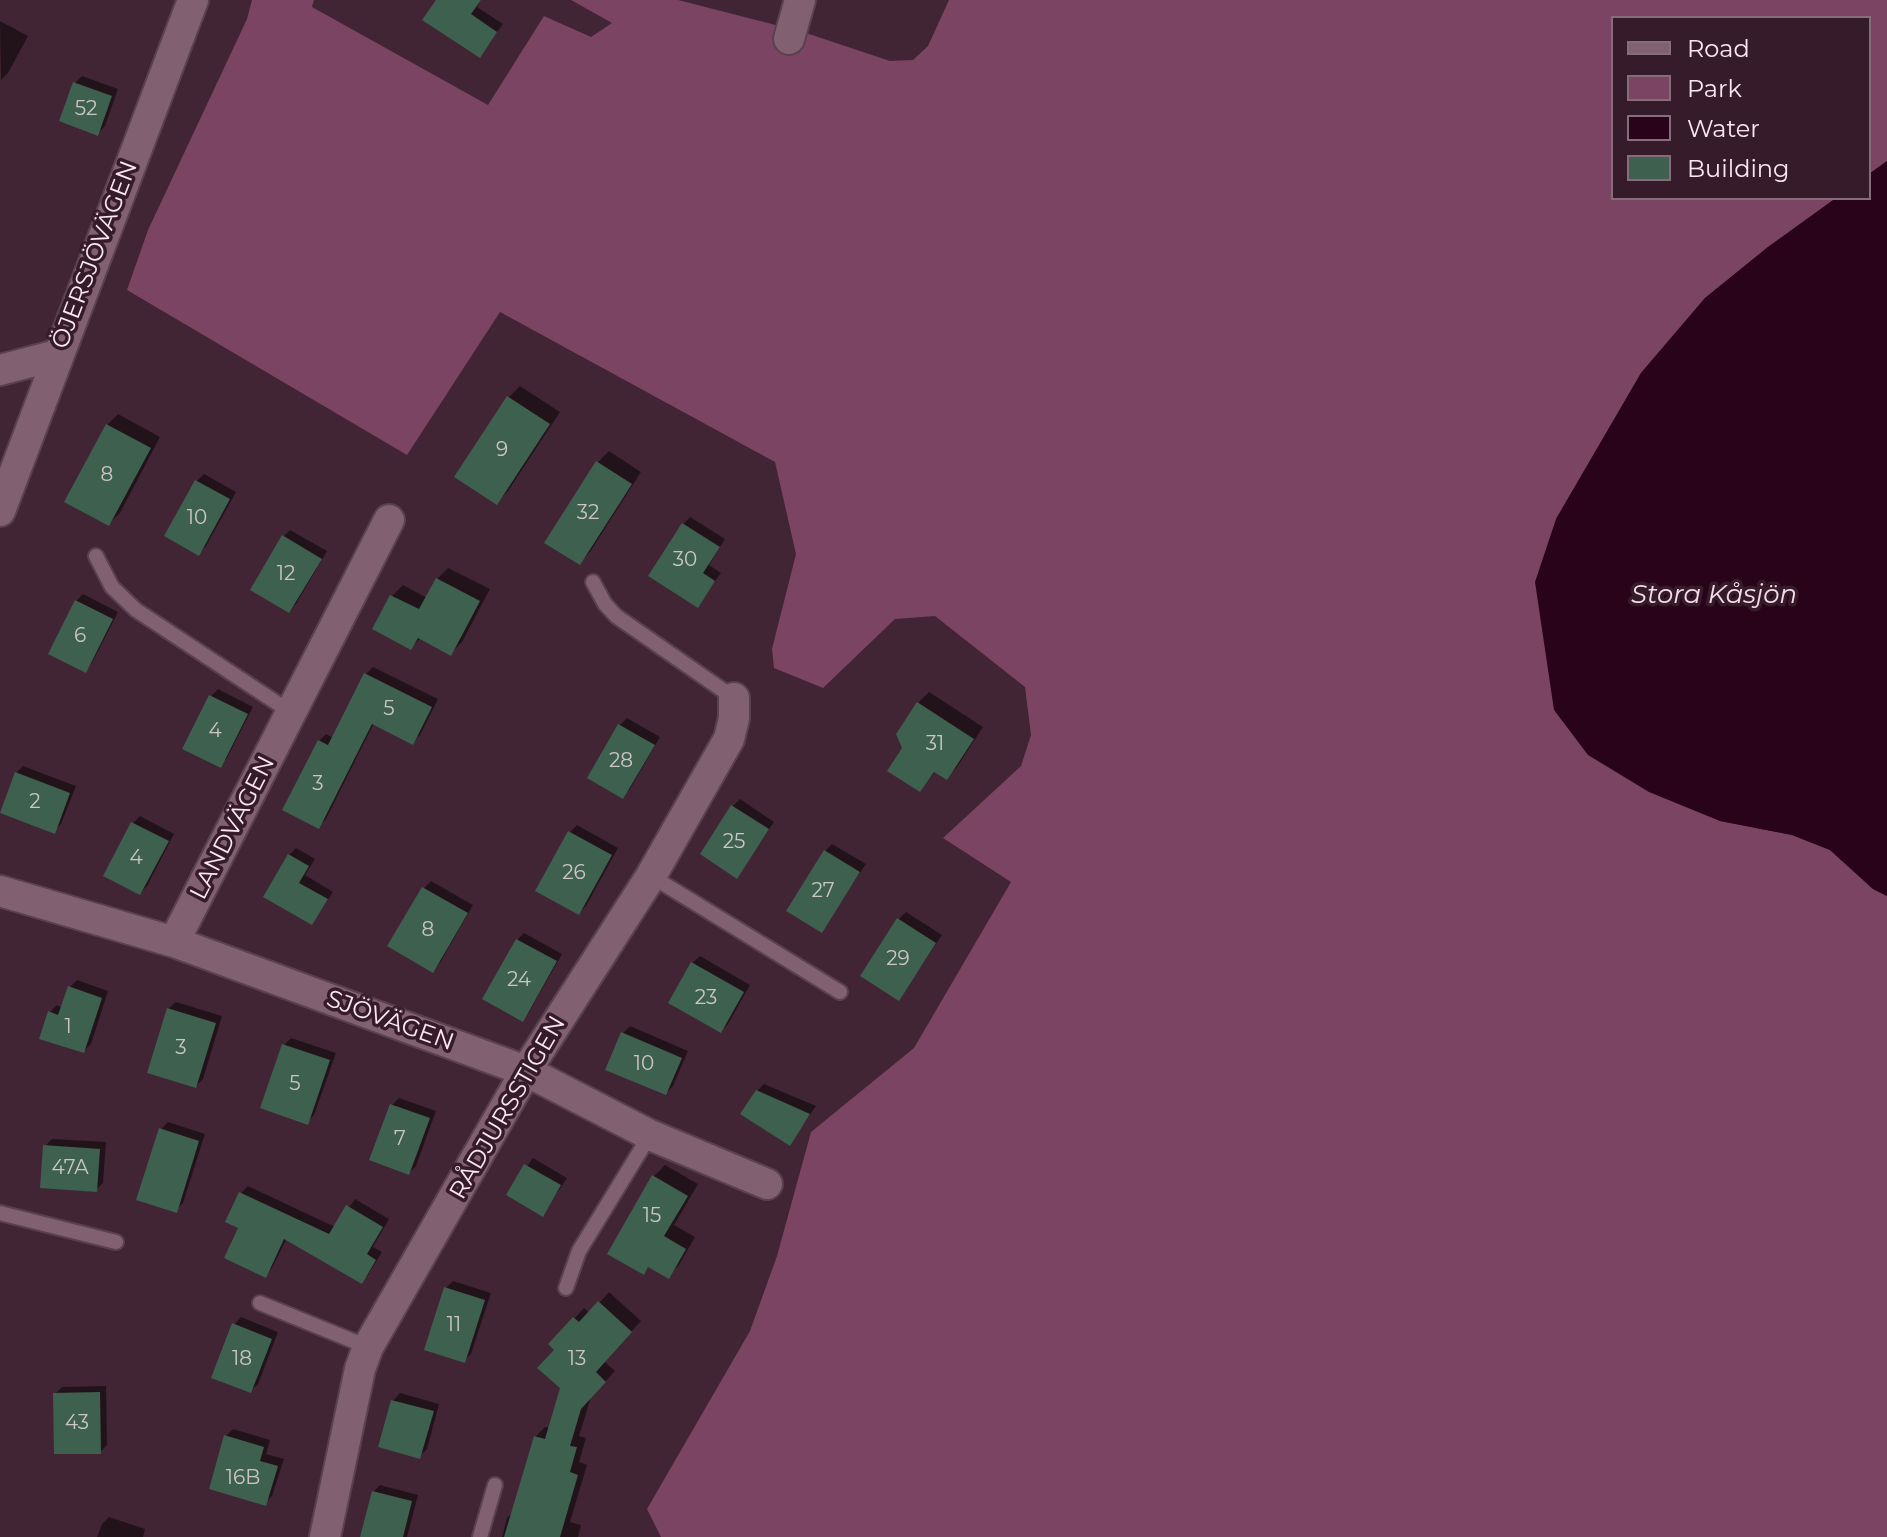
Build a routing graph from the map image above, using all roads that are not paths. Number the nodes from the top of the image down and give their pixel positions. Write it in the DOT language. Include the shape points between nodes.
graph roads {
  1 [pos="193,0"];
  2 [pos="800,0"];
  3 [pos="789,39"];
  4 [pos="57,355"];
  5 [pos="0,370"];
  6 [pos="0,511"];
  7 [pos="389,520"];
  8 [pos="96,556"];
  9 [pos="593,582"];
  10 [pos="734,698"];
  11 [pos="292,714"];
  12 [pos="651,876"];
  13 [pos="0,891"];
  14 [pos="174,942"];
  15 [pos="840,992"];
  16 [pos="526,1071"];
  17 [pos="650,1135"];
  18 [pos="767,1184"];
  19 [pos="0,1213"];
  20 [pos="116,1242"];
  21 [pos="566,1288"];
  22 [pos="260,1303"];
  23 [pos="368,1347"];
  24 [pos="495,1485"];
  25 [pos="325,1537"];
  26 [pos="480,1537"];
  1 -- 4 [label="street, ÖJERSJÖVÄGEN"];
  2 -- 3 [label="street"];
  4 -- 5 [label="street"];
  4 -- 6 [label="street, ÖJERSJÖVÄGEN"];
  7 -- 11 [label="street, LANDVÄGEN"];
  8 -- 11 [label="lane" via="112,587 136,610"];
  9 -- 10 [label="lane" via="616,616"];
  10 -- 12 [label="street, RÅDJURSSTIGEN" via="729,739"];
  11 -- 14 [label="street, LANDVÄGEN"];
  12 -- 15 [label="lane"];
  12 -- 16 [label="street, RÅDJURSSTIGEN"];
  13 -- 14 [label="street, SJÖVÄGEN"];
  14 -- 16 [label="street, SJÖVÄGEN"];
  16 -- 17 [label="street, SJÖVÄGEN"];
  16 -- 23 [label="street, RÅDJURSSTIGEN"];
  17 -- 18 [label="street, SJÖVÄGEN"];
  17 -- 21 [label="lane" via="579,1251"];
  19 -- 20 [label="lane"];
  22 -- 23 [label="lane"];
  23 -- 25 [label="street, RÅDJURSSTIGEN"];
  24 -- 26 [label="lane"];
}
